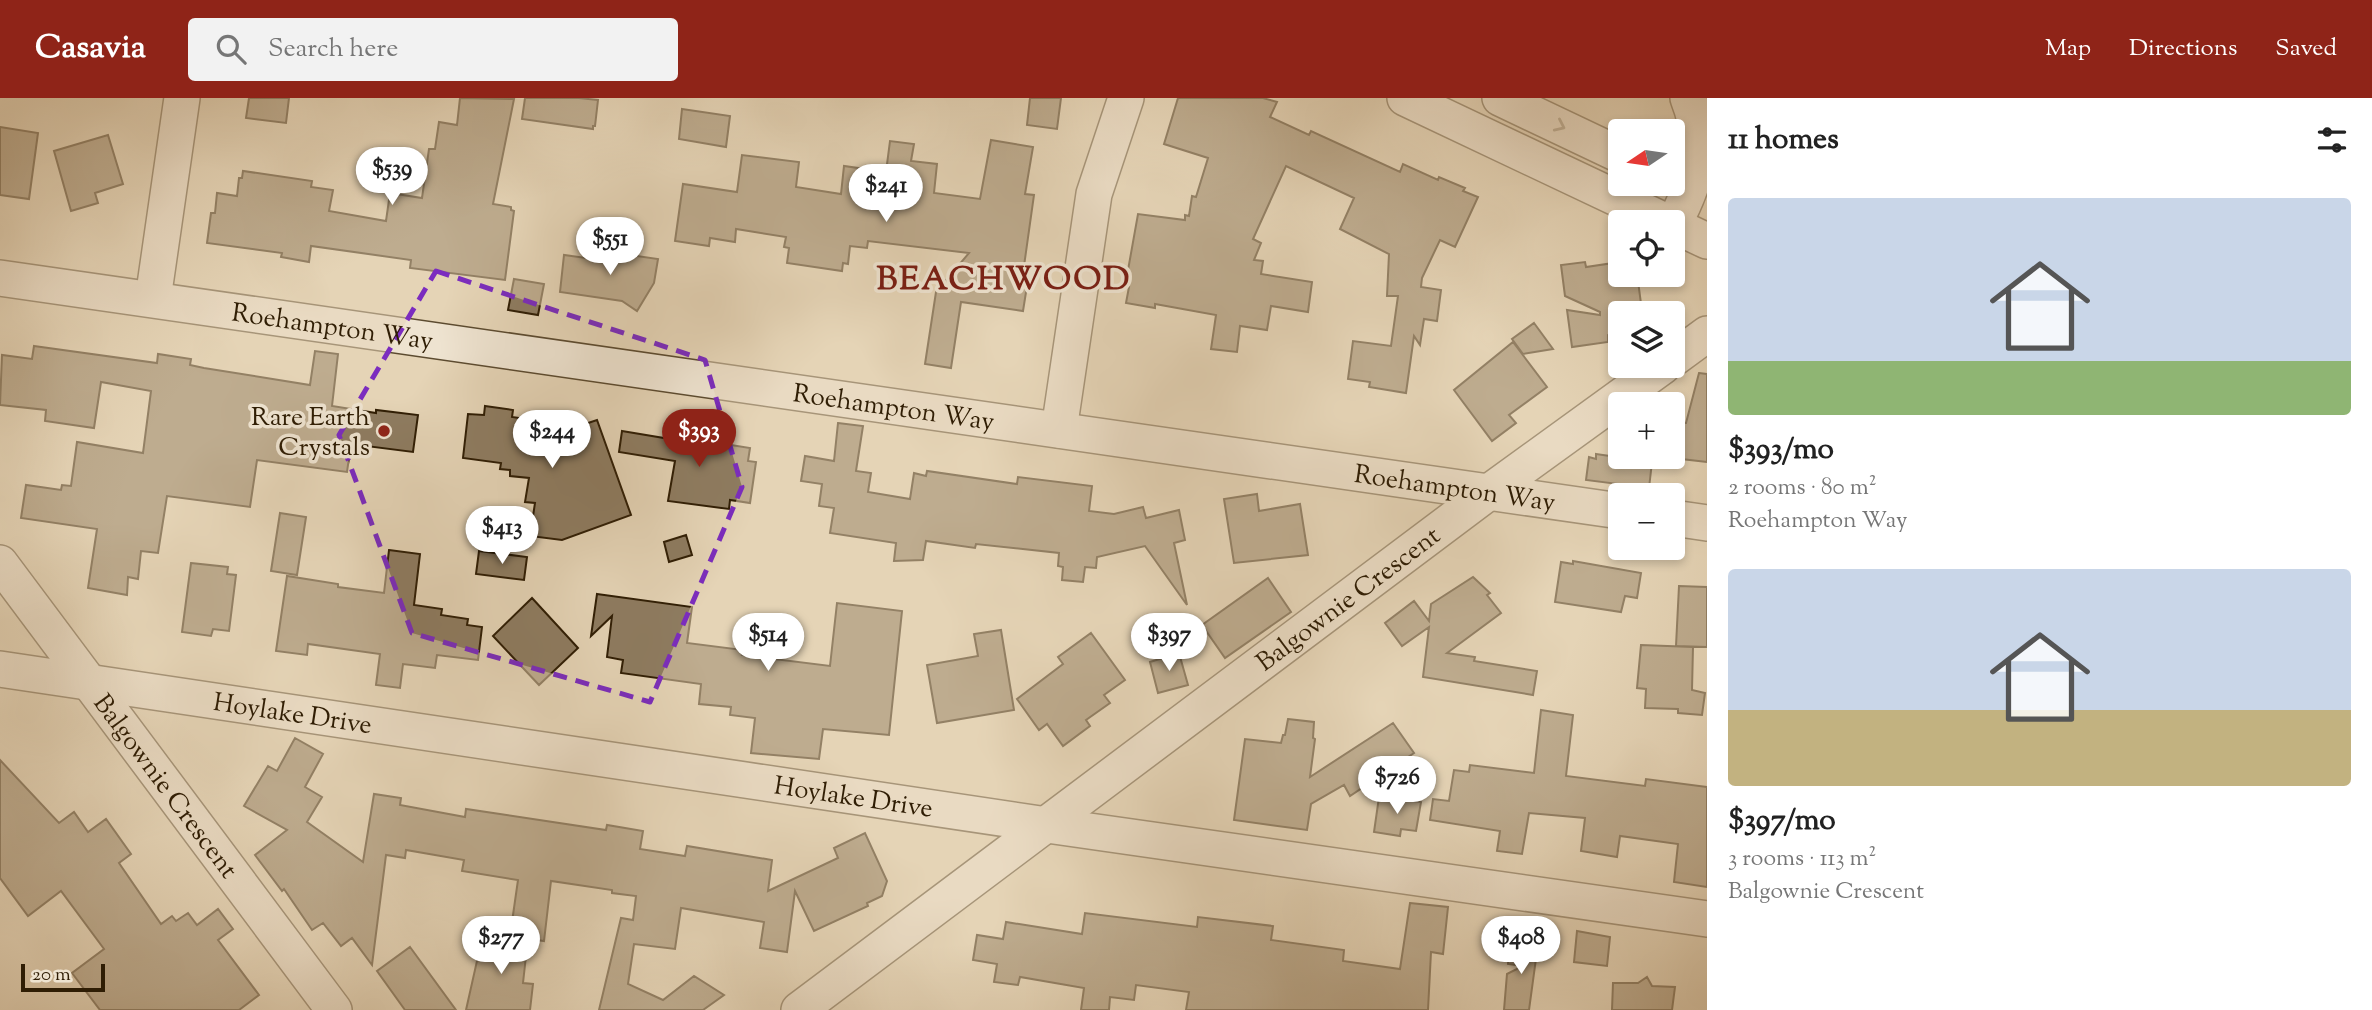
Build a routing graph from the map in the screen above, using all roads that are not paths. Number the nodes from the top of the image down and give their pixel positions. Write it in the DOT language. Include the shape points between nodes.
graph roads {
  1 [pos="182,98"];
  2 [pos="1125,98"];
  3 [pos="1405,98"];
  4 [pos="1484,98"];
  5 [pos="1500,98"];
  6 [pos="1688,98"];
  7 [pos="1460,124"];
  8 [pos="1608,149"];
  9 [pos="1608,186"];
  10 [pos="1630,196"];
  11 [pos="1650,210"];
  12 [pos="1681,210"];
  13 [pos="1685,231"];
  14 [pos="1707,241"];
  15 [pos="0,278"];
  16 [pos="153,299"];
  17 [pos="1707,334"];
  18 [pos="1685,350"];
  19 [pos="1646,378"];
  20 [pos="1059,430"];
  21 [pos="1489,492"];
  22 [pos="1608,509"];
  23 [pos="1685,520"];
  24 [pos="1707,523"];
  25 [pos="0,562"];
  26 [pos="0,669"];
  27 [pos="89,682"];
  28 [pos="1047,825"];
  29 [pos="1707,919"];
  30 [pos="334,1010"];
  31 [pos="799,1010"];
  1 -- 16 [label="street"];
  2 -- 20 [label="street" via="1094,194"];
  3 -- 7 [label="street"];
  4 -- 7 [label="street"];
  5 -- 8 [label="street, one-way"];
  6 -- 12 [label="street" via="1700,121 1704,147 1699,175"];
  7 -- 9 [label="street"];
  10 -- 11 [label="street"];
  13 -- 14 [label="street"];
  15 -- 16 [label="street, Roehampton Way"];
  16 -- 20 [label="street, Roehampton Way"];
  17 -- 18 [label="street"];
  19 -- 21 [label="street, Balgownie Crescent"];
  20 -- 21 [label="street, Roehampton Way"];
  21 -- 22 [label="street, Roehampton Way"];
  21 -- 28 [label="street, Balgownie Crescent"];
  23 -- 24 [label="street"];
  25 -- 27 [label="street, Balgownie Crescent"];
  26 -- 27 [label="street, Hoylake Drive"];
  27 -- 28 [label="street, Hoylake Drive"];
  27 -- 30 [label="street, Balgownie Crescent"];
  28 -- 29 [label="street, Hoylake Drive"];
  28 -- 31 [label="street, Balgownie Crescent"];
}
